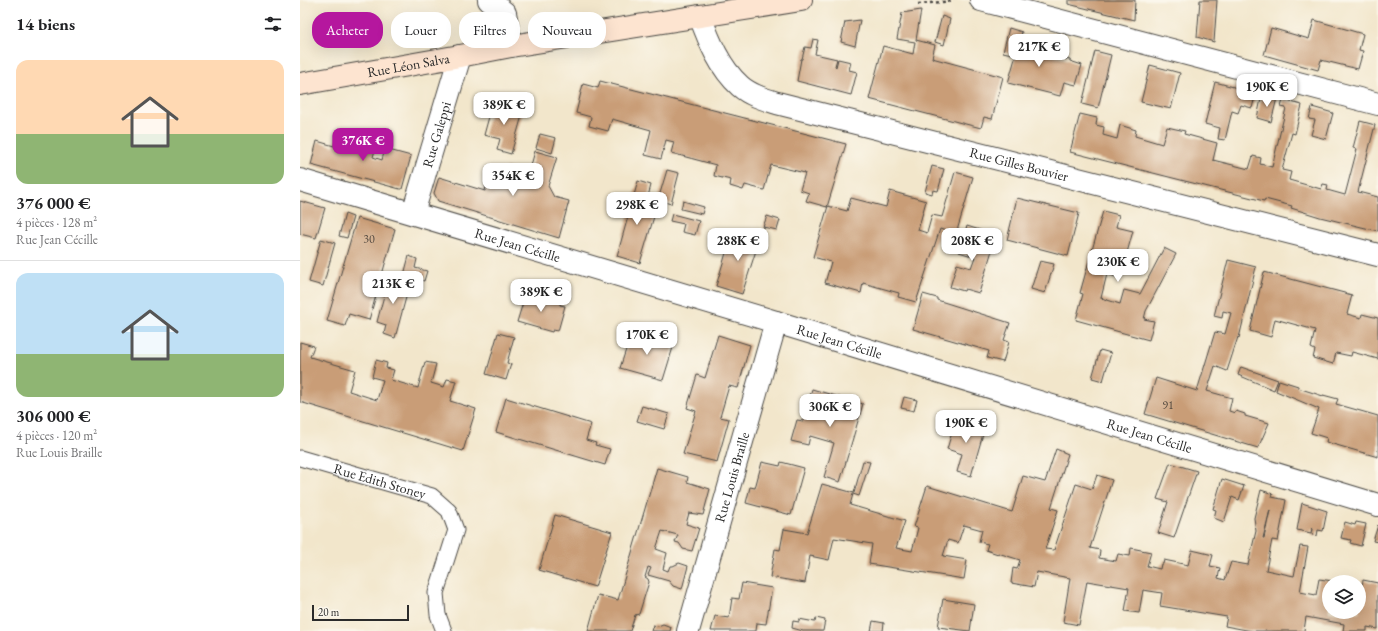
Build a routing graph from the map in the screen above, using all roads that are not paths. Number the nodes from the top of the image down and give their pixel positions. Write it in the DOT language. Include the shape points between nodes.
graph roads {
  1 [pos="489,0"];
  2 [pos="801,0"];
  3 [pos="981,0"];
  4 [pos="504,12"];
  5 [pos="700,16"];
  6 [pos="520,45"];
  7 [pos="501,48"];
  8 [pos="460,56"];
  9 [pos="300,84"];
  10 [pos="1378,104"];
  11 [pos="300,180"];
  12 [pos="413,213"];
  13 [pos="1378,256"];
  14 [pos="776,322"];
  15 [pos="300,458"];
  16 [pos="1378,505"];
  17 [pos="444,631"];
  18 [pos="688,631"];
  1 -- 4 [label="street"];
  2 -- 5 [label="street, Rue Léon Salva"];
  3 -- 10 [label="street"];
  5 -- 6 [label="street, Rue Léon Salva"];
  5 -- 13 [label="street, Rue Gilles Bouvier" via="721,63 740,86 757,96"];
  7 -- 8 [label="street, Rue Léon Salva"];
  8 -- 9 [label="street, Rue Léon Salva"];
  8 -- 12 [label="street, Rue Galeppi"];
  11 -- 12 [label="street, Rue Jean Cécille"];
  12 -- 14 [label="street, Rue Jean Cécille"];
  14 -- 16 [label="street, Rue Jean Cécille"];
  14 -- 18 [label="street, Rue Louis Braille"];
  15 -- 17 [label="lane, Rue Edith Stoney" via="432,496 449,511 456,530 436,593 438,615"];
}
